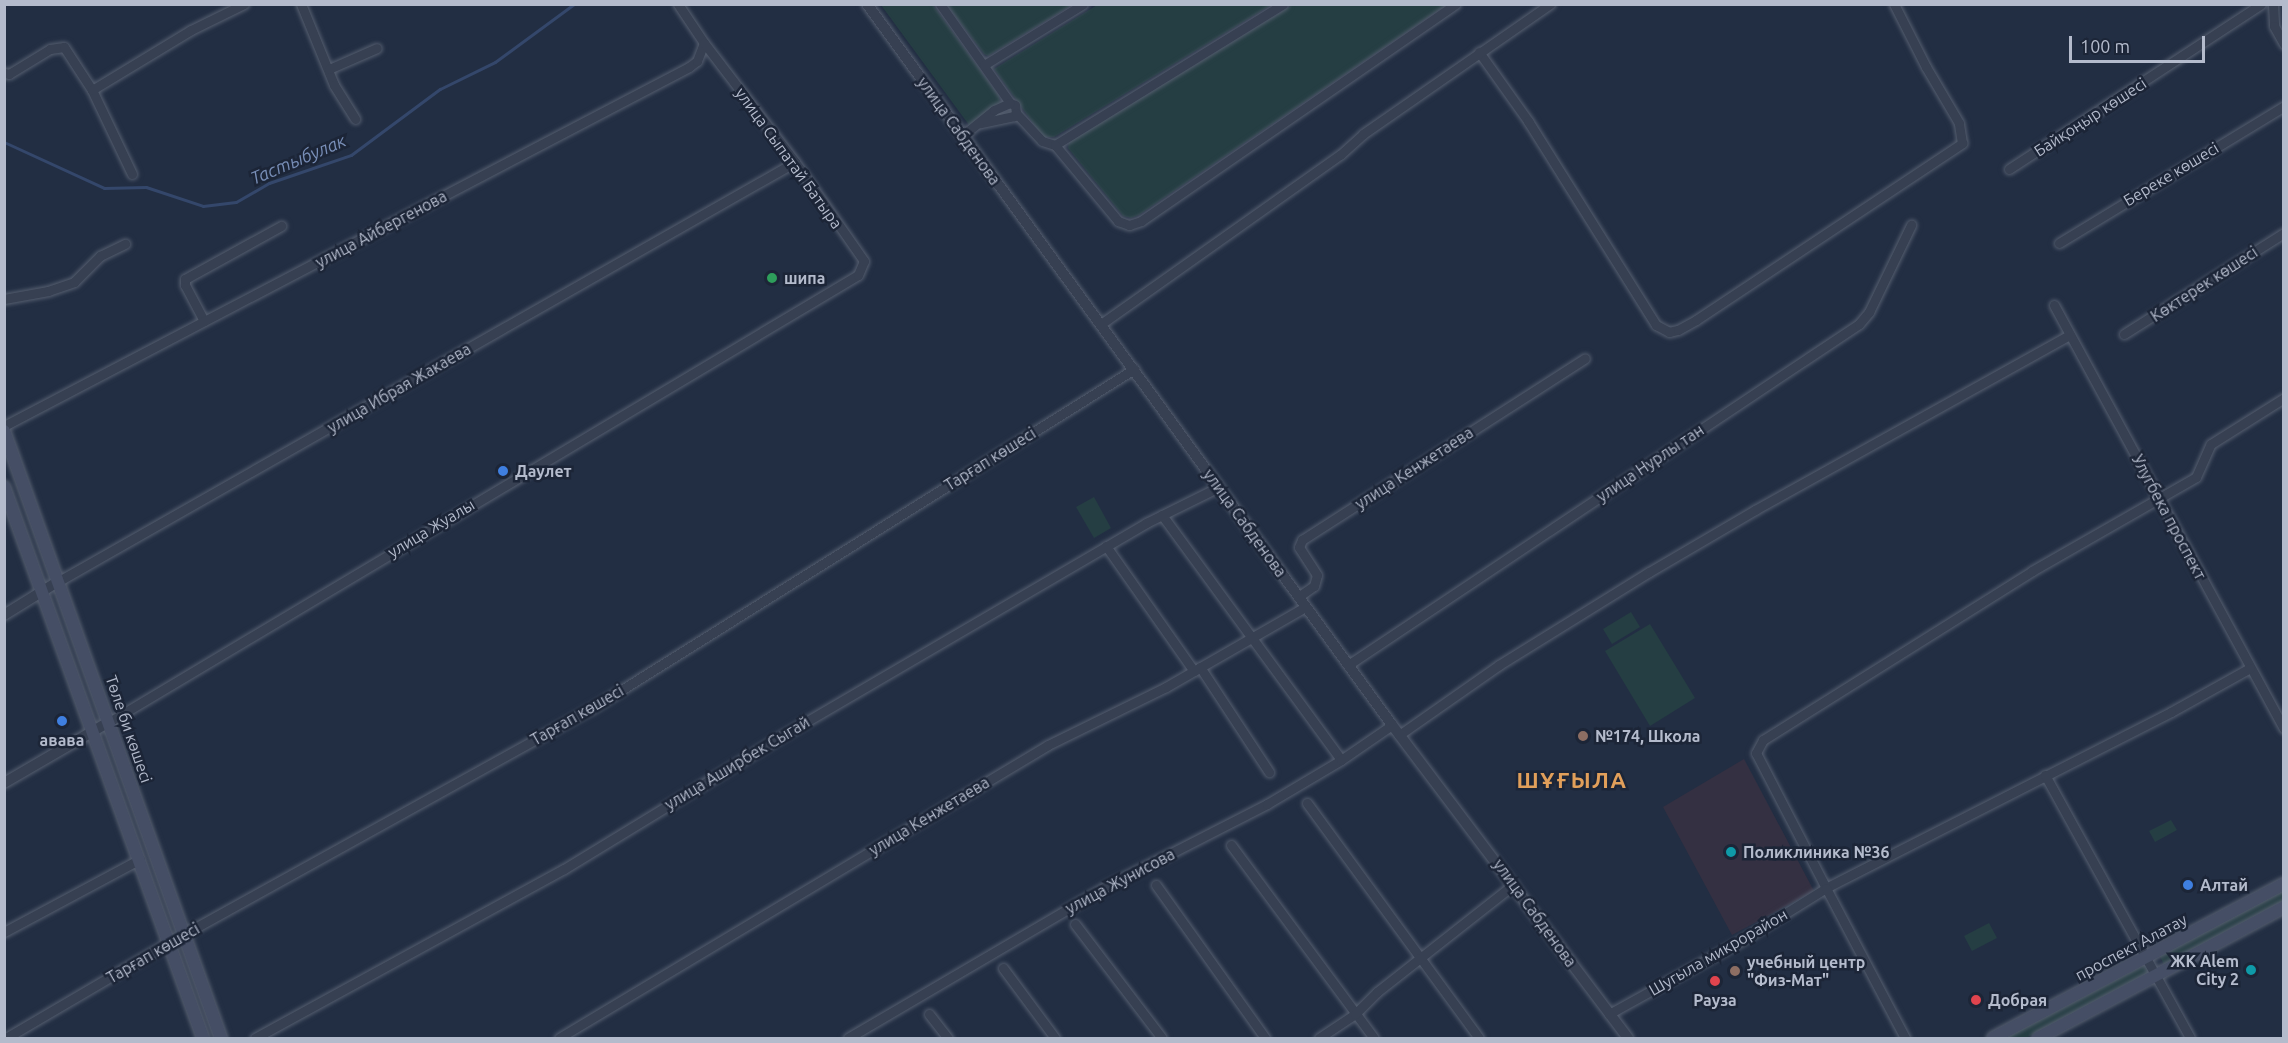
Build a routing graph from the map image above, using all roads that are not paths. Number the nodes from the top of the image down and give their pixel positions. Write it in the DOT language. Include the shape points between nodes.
graph roads {
  1 [pos="244,4"];
  2 [pos="301,4"];
  3 [pos="678,4"];
  4 [pos="867,4"];
  5 [pos="940,4"];
  6 [pos="1083,4"];
  7 [pos="1283,4"];
  8 [pos="1455,4"];
  9 [pos="1550,4"];
  10 [pos="1894,4"];
  11 [pos="2261,4"];
  12 [pos="2273,4"];
  13 [pos="705,43"];
  14 [pos="2283,44"];
  15 [pos="377,48"];
  16 [pos="1479,52"];
  17 [pos="984,65"];
  18 [pos="329,69"];
  19 [pos="4,73"];
  20 [pos="92,90"];
  21 [pos="1010,102"];
  22 [pos="2283,106"];
  23 [pos="1016,113"];
  24 [pos="355,119"];
  25 [pos="980,123"];
  26 [pos="962,136"];
  27 [pos="1055,145"];
  28 [pos="795,162"];
  29 [pos="2009,169"];
  30 [pos="132,174"];
  31 [pos="1911,225"];
  32 [pos="281,226"];
  33 [pos="2283,233"];
  34 [pos="2059,243"];
  35 [pos="124,244"];
  36 [pos="858,275"];
  37 [pos="4,299"];
  38 [pos="2054,305"];
  39 [pos="204,321"];
  40 [pos="1101,324"];
  41 [pos="2124,334"];
  42 [pos="2070,335"];
  43 [pos="1585,358"];
  44 [pos="1134,369"];
  45 [pos="2283,398"];
  46 [pos="4,426"];
  47 [pos="4,431"];
  48 [pos="4,487"];
  49 [pos="1219,487"];
  50 [pos="2160,501"];
  51 [pos="1162,515"];
  52 [pos="1106,546"];
  53 [pos="59,581"];
  54 [pos="43,591"];
  55 [pos="1302,602"];
  56 [pos="4,615"];
  57 [pos="1252,637"];
  58 [pos="1348,665"];
  59 [pos="2250,668"];
  60 [pos="1197,669"];
  61 [pos="109,722"];
  62 [pos="1392,725"];
  63 [pos="2283,729"];
  64 [pos="92,732"];
  65 [pos="1399,735"];
  66 [pos="1341,760"];
  67 [pos="1269,772"];
  68 [pos="2045,775"];
  69 [pos="4,783"];
  70 [pos="1307,803"];
  71 [pos="1231,845"];
  72 [pos="140,859"];
  73 [pos="1514,884"];
  74 [pos="2283,884"];
  75 [pos="1156,885"];
  76 [pos="1826,888"];
  77 [pos="2283,907"];
  78 [pos="1076,924"];
  79 [pos="4,932"];
  80 [pos="182,935"];
  81 [pos="168,942"];
  82 [pos="2146,957"];
  83 [pos="1422,959"];
  84 [pos="1003,968"];
  85 [pos="2156,975"];
  86 [pos="929,1014"];
  87 [pos="1355,1014"];
  88 [pos="1609,1014"];
  89 [pos="6,1038"];
  90 [pos="203,1038"];
  91 [pos="221,1038"];
  92 [pos="255,1038"];
  93 [pos="559,1038"];
  94 [pos="848,1038"];
  95 [pos="948,1038"];
  96 [pos="1055,1038"];
  97 [pos="1162,1038"];
  98 [pos="1265,1038"];
  99 [pos="1319,1038"];
  100 [pos="1374,1038"];
  101 [pos="1479,1038"];
  102 [pos="1628,1038"];
  103 [pos="1905,1038"];
  104 [pos="1993,1038"];
  105 [pos="2038,1038"];
  106 [pos="2190,1038"];
  1 -- 20 [label="street" via="191,30"];
  2 -- 18 [label="street"];
  3 -- 13 [label="street"];
  4 -- 26 [label="street, улица Сабденова"];
  5 -- 17 [label="street"];
  6 -- 17 [label="street"];
  7 -- 27 [label="street"];
  8 -- 27 [label="street" via="1141,221 1129,225 1118,221"];
  9 -- 16 [label="street"];
  10 -- 16 [label="street" via="1959,123 1962,143 1696,320 1669,332 1656,325 1528,121"];
  11 -- 29 [label="street, Байқоңыр көшесі"];
  12 -- 14 [label="street" via="2274,26"];
  13 -- 28 [label="street, улица Сыпатай Батыра"];
  13 -- 39 [label="street, улица Айбергенова" via="697,61 689,67"];
  15 -- 18 [label="street"];
  16 -- 40 [label="street"];
  17 -- 21 [label="street"];
  18 -- 24 [label="street"];
  19 -- 20 [label="street" via="9,74 50,49 64,47"];
  20 -- 30 [label="street"];
  21 -- 23 [label="street"];
  21 -- 25 [label="street"];
  22 -- 34 [label="street, Береке көшесі"];
  23 -- 25 [label="street"];
  23 -- 27 [label="street" via="1042,141"];
  25 -- 26 [label="street"];
  26 -- 40 [label="street, улица Сабденова"];
  28 -- 36 [label="street, улица Сыпатай Батыра" via="864,261"];
  28 -- 53 [label="street, улица Ибрая Жакаева"];
  31 -- 58 [label="street, улица Нурлы тан" via="1869,312 1859,324"];
  32 -- 39 [label="street" via="185,279 184,285"];
  33 -- 41 [label="street, Көктерек көшесі"];
  35 -- 37 [label="street" via="100,256 74,282"];
  36 -- 61 [label="street, улица Жуалы"];
  38 -- 42 [label="street, Улугбека проспект"];
  39 -- 46 [label="street, улица Айбергенова"];
  40 -- 44 [label="street, улица Сабденова"];
  42 -- 50 [label="street, Улугбека проспект"];
  42 -- 65 [label="street" via="1649,572 1499,665"];
  43 -- 55 [label="street, улица Кенжетаева" via="1302,540 1299,547 1317,576"];
  44 -- 49 [label="street, улица Сабденова"];
  44 -- 80 [label="street, Тарғап көшесі" via="591,709"];
  45 -- 50 [label="street" via="2211,444 2196,477"];
  47 -- 53 [label="main road, Төле би көшесі"];
  48 -- 54 [label="main road, Төле би көшесі"];
  49 -- 51 [label="street, улица Аширбек Сыгай"];
  49 -- 55 [label="street, улица Сабденова"];
  50 -- 59 [label="street, Улугбека проспект"];
  50 -- 76 [label="street" via="2032,571 1763,740 1756,750 1757,757"];
  51 -- 52 [label="street, улица Аширбек Сыгай"];
  51 -- 57 [label="street"];
  52 -- 60 [label="street"];
  52 -- 92 [label="street, улица Аширбек Сыгай" via="564,869"];
  53 -- 54 [label="street, улица Ибрая Жакаева"];
  53 -- 61 [label="main road, Төле би көшесі"];
  54 -- 56 [label="street, улица Ибрая Жакаева"];
  54 -- 64 [label="main road, Төле би көшесі"];
  55 -- 57 [label="street, улица Кенжетаева"];
  55 -- 58 [label="street, улица Сабденова"];
  57 -- 60 [label="street, улица Кенжетаева"];
  57 -- 66 [label="street"];
  58 -- 62 [label="street, улица Сабденова"];
  59 -- 63 [label="street, Улугбека проспект"];
  59 -- 68 [label="street, Шугыла микрорайон"];
  60 -- 67 [label="street"];
  60 -- 93 [label="street, улица Кенжетаева" via="1048,745"];
  61 -- 64 [label="street, улица Жуалы"];
  61 -- 80 [label="main road, Төле би көшесі"];
  62 -- 65 [label="street, улица Сабденова"];
  62 -- 66 [label="street, улица Жунисова"];
  64 -- 69 [label="street, улица Жуалы"];
  64 -- 72 [label="main road, Төле би көшесі"];
  65 -- 73 [label="street, улица Сабденова"];
  66 -- 94 [label="street, улица Жунисова" via="1229,825 1105,887"];
  68 -- 76 [label="street, Шугыла микрорайон"];
  68 -- 82 [label="street"];
  70 -- 83 [label="street"];
  71 -- 87 [label="street"];
  72 -- 79 [label="street"];
  72 -- 81 [label="main road, Төле би көшесі"];
  73 -- 83 [label="street"];
  73 -- 88 [label="street, улица Сабденова"];
  74 -- 82 [label="main road, проспект Алатау"];
  75 -- 98 [label="street"];
  76 -- 88 [label="street, Шугыла микрорайон" via="1739,942"];
  76 -- 103 [label="street"];
  77 -- 85 [label="main road"];
  78 -- 97 [label="street"];
  80 -- 81 [label="street, Тарғап көшесі"];
  80 -- 91 [label="main road, Төле би көшесі"];
  81 -- 89 [label="street, Тарғап көшесі"];
  81 -- 90 [label="main road, Төле би көшесі"];
  82 -- 85 [label="street"];
  82 -- 104 [label="main road, проспект Алатау"];
  83 -- 87 [label="street" via="1377,992"];
  83 -- 101 [label="street"];
  84 -- 96 [label="street"];
  85 -- 105 [label="main road"];
  85 -- 106 [label="street"];
  86 -- 95 [label="street"];
  87 -- 99 [label="street"];
  87 -- 100 [label="street"];
  88 -- 102 [label="street, улица Сабденова"];
}
